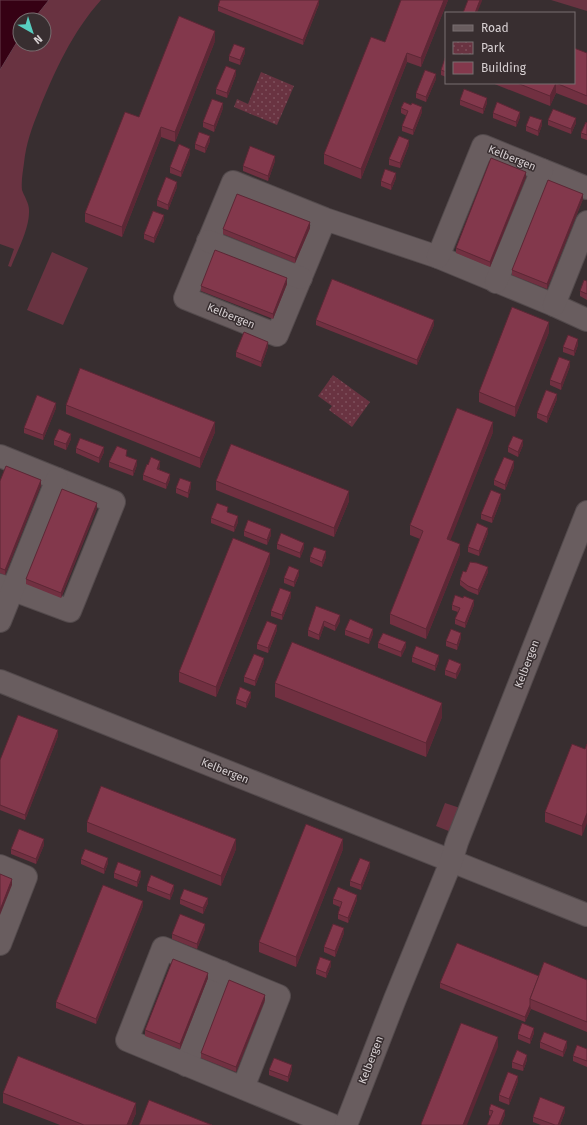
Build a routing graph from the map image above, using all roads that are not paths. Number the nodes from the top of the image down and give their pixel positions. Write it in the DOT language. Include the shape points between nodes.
graph roads {
  1 [pos="542,170"];
  2 [pos="587,188"];
  3 [pos="325,219"];
  4 [pos="587,222"];
  5 [pos="208,241"];
  6 [pos="438,258"];
  7 [pos="301,278"];
  8 [pos="496,282"];
  9 [pos="554,305"];
  10 [pos="587,320"];
  11 [pos="0,456"];
  12 [pos="56,479"];
  13 [pos="587,512"];
  14 [pos="6,587"];
  15 [pos="0,621"];
  16 [pos="0,681"];
  17 [pos="451,862"];
  18 [pos="0,866"];
  19 [pos="587,915"];
  20 [pos="1,937"];
  21 [pos="222,972"];
  22 [pos="186,1064"];
  23 [pos="243,1088"];
  24 [pos="332,1125"];
  25 [pos="346,1125"];
  1 -- 2 [label="street, Kelbergen"];
  1 -- 6 [label="street, Kelbergen" via="483,146"];
  1 -- 8 [label="street, Kelbergen"];
  3 -- 5 [label="street, Kelbergen" via="233,182"];
  3 -- 6 [label="street, Kelbergen"];
  3 -- 7 [label="street, Kelbergen"];
  4 -- 9 [label="street"];
  5 -- 7 [label="street"];
  5 -- 7 [label="street, Kelbergen" via="185,298 277,335"];
  6 -- 8 [label="street, Kelbergen"];
  8 -- 9 [label="street, Kelbergen"];
  9 -- 10 [label="street, Kelbergen"];
  11 -- 12 [label="street"];
  12 -- 14 [label="street"];
  12 -- 14 [label="street" via="114,502 70,611"];
  13 -- 17 [label="street, Kelbergen"];
  14 -- 15 [label="street"];
  16 -- 17 [label="street, Kelbergen"];
  17 -- 19 [label="street, Kelbergen"];
  17 -- 25 [label="street, Kelbergen"];
  18 -- 20 [label="street" via="26,877"];
  21 -- 22 [label="street"];
  21 -- 22 [label="street" via="163,948 126,1040"];
  21 -- 23 [label="street" via="280,996"];
  22 -- 23 [label="street"];
  23 -- 24 [label="street"];
}
